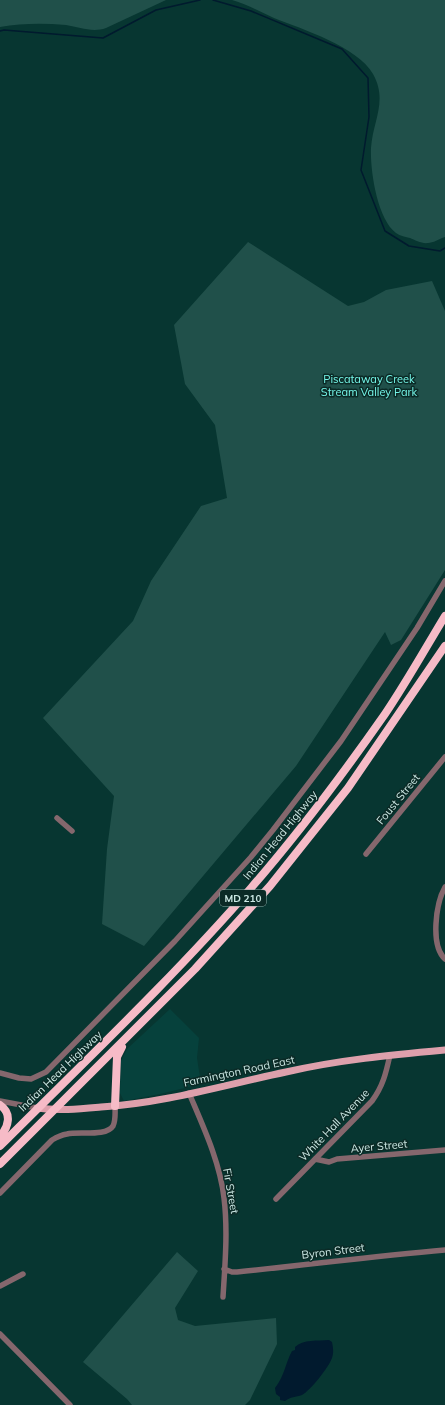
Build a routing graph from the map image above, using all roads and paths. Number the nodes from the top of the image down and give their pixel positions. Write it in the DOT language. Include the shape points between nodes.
graph roads {
  1 [pos="445,582"];
  2 [pos="445,616"];
  3 [pos="445,646"];
  4 [pos="445,756"];
  5 [pos="56,818"];
  6 [pos="72,830"];
  7 [pos="366,854"];
  8 [pos="445,887"];
  9 [pos="444,958"];
  10 [pos="142,1022"];
  11 [pos="445,1050"];
  12 [pos="390,1055"];
  13 [pos="0,1073"];
  14 [pos="189,1093"];
  15 [pos="0,1102"];
  16 [pos="0,1105"];
  17 [pos="115,1106"];
  18 [pos="37,1108"];
  19 [pos="54,1110"];
  20 [pos="0,1136"];
  21 [pos="0,1146"];
  22 [pos="445,1150"];
  23 [pos="315,1159"];
  24 [pos="0,1164"];
  25 [pos="0,1193"];
  26 [pos="276,1199"];
  27 [pos="445,1250"];
  28 [pos="224,1268"];
  29 [pos="23,1274"];
  30 [pos="0,1286"];
  31 [pos="224,1297"];
  32 [pos="0,1334"];
  33 [pos="70,1405"];
  1 -- 13 [label="street" via="341,741 273,830 215,898 46,1072 30,1079"];
  2 -- 18 [label="highway, Indian Head Highway / MD 210" via="382,719 252,887 184,962"];
  3 -- 10 [label="highway, Indian Head Highway / MD 210" via="348,788 270,886 195,969"];
  4 -- 7 [label="street, Foust Street"];
  5 -- 6 [label="street"];
  8 -- 9 [label="street" via="437,913 438,945"];
  10 -- 17 [label="highway" via="118,1053"];
  10 -- 19 [label="highway, Indian Head Highway / MD 210"];
  11 -- 12 [label="main road, Farmington Road East"];
  12 -- 14 [label="main road, Farmington Road East" via="318,1065"];
  12 -- 23 [label="street, White Hall Avenue" via="380,1091"];
  14 -- 17 [label="main road, Farmington Road East"];
  14 -- 28 [label="street, Fir Street" via="209,1139 222,1185 227,1232"];
  15 -- 18 [label="street"];
  16 -- 20 [label="highway" via="7,1113 8,1123"];
  17 -- 19 [label="main road, Farmington Road East"];
  17 -- 25 [label="street" via="113,1125 109,1130 100,1133 68,1133 58,1137"];
  18 -- 19 [label="main road, Farmington Road East"];
  18 -- 21 [label="highway, Indian Head Highway / MD 210"];
  19 -- 24 [label="highway, Indian Head Highway / MD 210"];
  22 -- 23 [label="street, Ayer Street" via="337,1159 329,1162"];
  23 -- 26 [label="street, White Hall Avenue"];
  27 -- 28 [label="street, Byron Street" via="237,1272"];
  28 -- 31 [label="street, Fir Street"];
  29 -- 30 [label="street"];
  32 -- 33 [label="street"];
}
